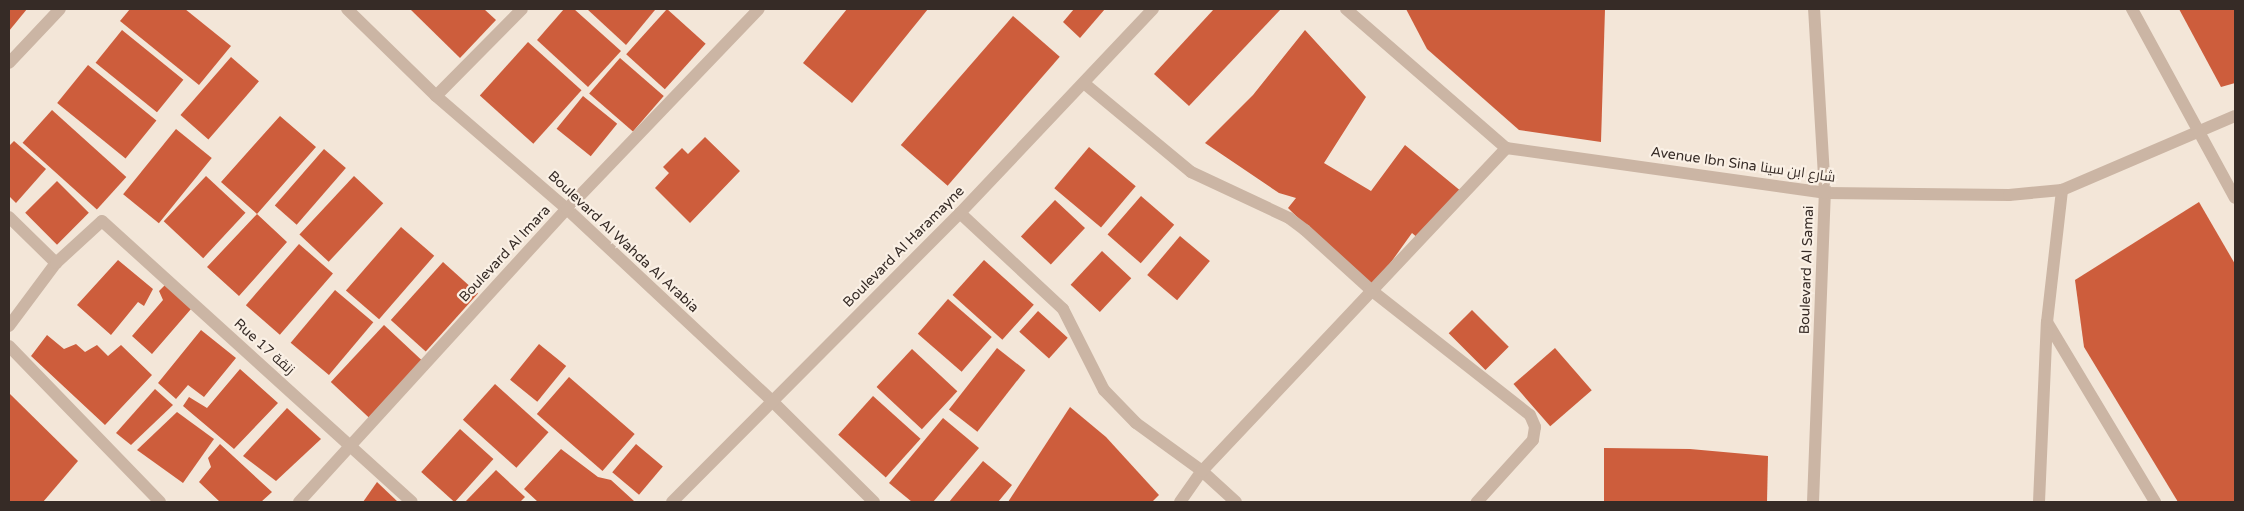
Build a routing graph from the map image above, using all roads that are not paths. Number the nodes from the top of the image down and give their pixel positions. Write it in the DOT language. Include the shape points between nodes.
graph roads {
  1 [pos="60,9"];
  2 [pos="347,9"];
  3 [pos="522,9"];
  4 [pos="759,9"];
  5 [pos="1154,9"];
  6 [pos="1346,9"];
  7 [pos="1814,9"];
  8 [pos="2132,9"];
  9 [pos="9,63"];
  10 [pos="1085,84"];
  11 [pos="436,96"];
  12 [pos="2235,116"];
  13 [pos="2198,133"];
  14 [pos="1506,148"];
  15 [pos="2062,190"];
  16 [pos="1825,193"];
  17 [pos="2235,198"];
  18 [pos="567,209"];
  19 [pos="960,213"];
  20 [pos="9,217"];
  21 [pos="56,263"];
  22 [pos="1371,290"];
  23 [pos="2047,322"];
  24 [pos="9,326"];
  25 [pos="9,346"];
  26 [pos="772,400"];
  27 [pos="349,444"];
  28 [pos="1202,471"];
  29 [pos="160,502"];
  30 [pos="299,502"];
  31 [pos="412,502"];
  32 [pos="672,502"];
  33 [pos="874,502"];
  34 [pos="1180,502"];
  35 [pos="1236,502"];
  36 [pos="1477,502"];
  37 [pos="1813,502"];
  38 [pos="2039,502"];
  39 [pos="2155,502"];
  1 -- 9 [label="street"];
  2 -- 11 [label="street, Boulevard Al Wahda Al Arabia"];
  3 -- 11 [label="street"];
  4 -- 18 [label="street, Boulevard Al Imara"];
  5 -- 10 [label="street, Boulevard Al Haramayne"];
  6 -- 14 [label="street"];
  7 -- 16 [label="street, Boulevard Al Samai"];
  8 -- 13 [label="street"];
  10 -- 19 [label="street, Boulevard Al Haramayne"];
  10 -- 22 [label="street" via="1191,172 1288,218"];
  11 -- 18 [label="street, Boulevard Al Wahda Al Arabia"];
  12 -- 13 [label="street, Avenue Ibn Sina شارع ابن سينا"];
  13 -- 15 [label="street, Avenue Ibn Sina شارع ابن سينا"];
  13 -- 17 [label="street"];
  14 -- 16 [label="street, Avenue Ibn Sina شارع ابن سينا"];
  14 -- 22 [label="street"];
  15 -- 16 [label="street, Avenue Ibn Sina شارع ابن سينا" via="2009,196"];
  15 -- 23 [label="street"];
  16 -- 37 [label="street, Boulevard Al Samai"];
  18 -- 26 [label="street, Boulevard Al Wahda Al Arabia"];
  18 -- 27 [label="street, Boulevard Al Imara"];
  19 -- 26 [label="street, Boulevard Al Haramayne"];
  19 -- 28 [label="street" via="1063,309 1104,390 1136,423"];
  20 -- 21 [label="street"];
  21 -- 24 [label="street"];
  21 -- 27 [label="street, Rue 17 زنقة" via="102,221"];
  22 -- 28 [label="street"];
  22 -- 36 [label="street" via="1533,420 1533,440"];
  23 -- 38 [label="street"];
  23 -- 39 [label="street"];
  25 -- 29 [label="street"];
  26 -- 32 [label="street, Boulevard Al Haramayne"];
  26 -- 33 [label="street, Boulevard Al Wahda Al Arabia"];
  27 -- 30 [label="street, Boulevard Al Imara"];
  27 -- 31 [label="street, Rue 17 زنقة"];
  28 -- 34 [label="street"];
  28 -- 35 [label="street"];
}
